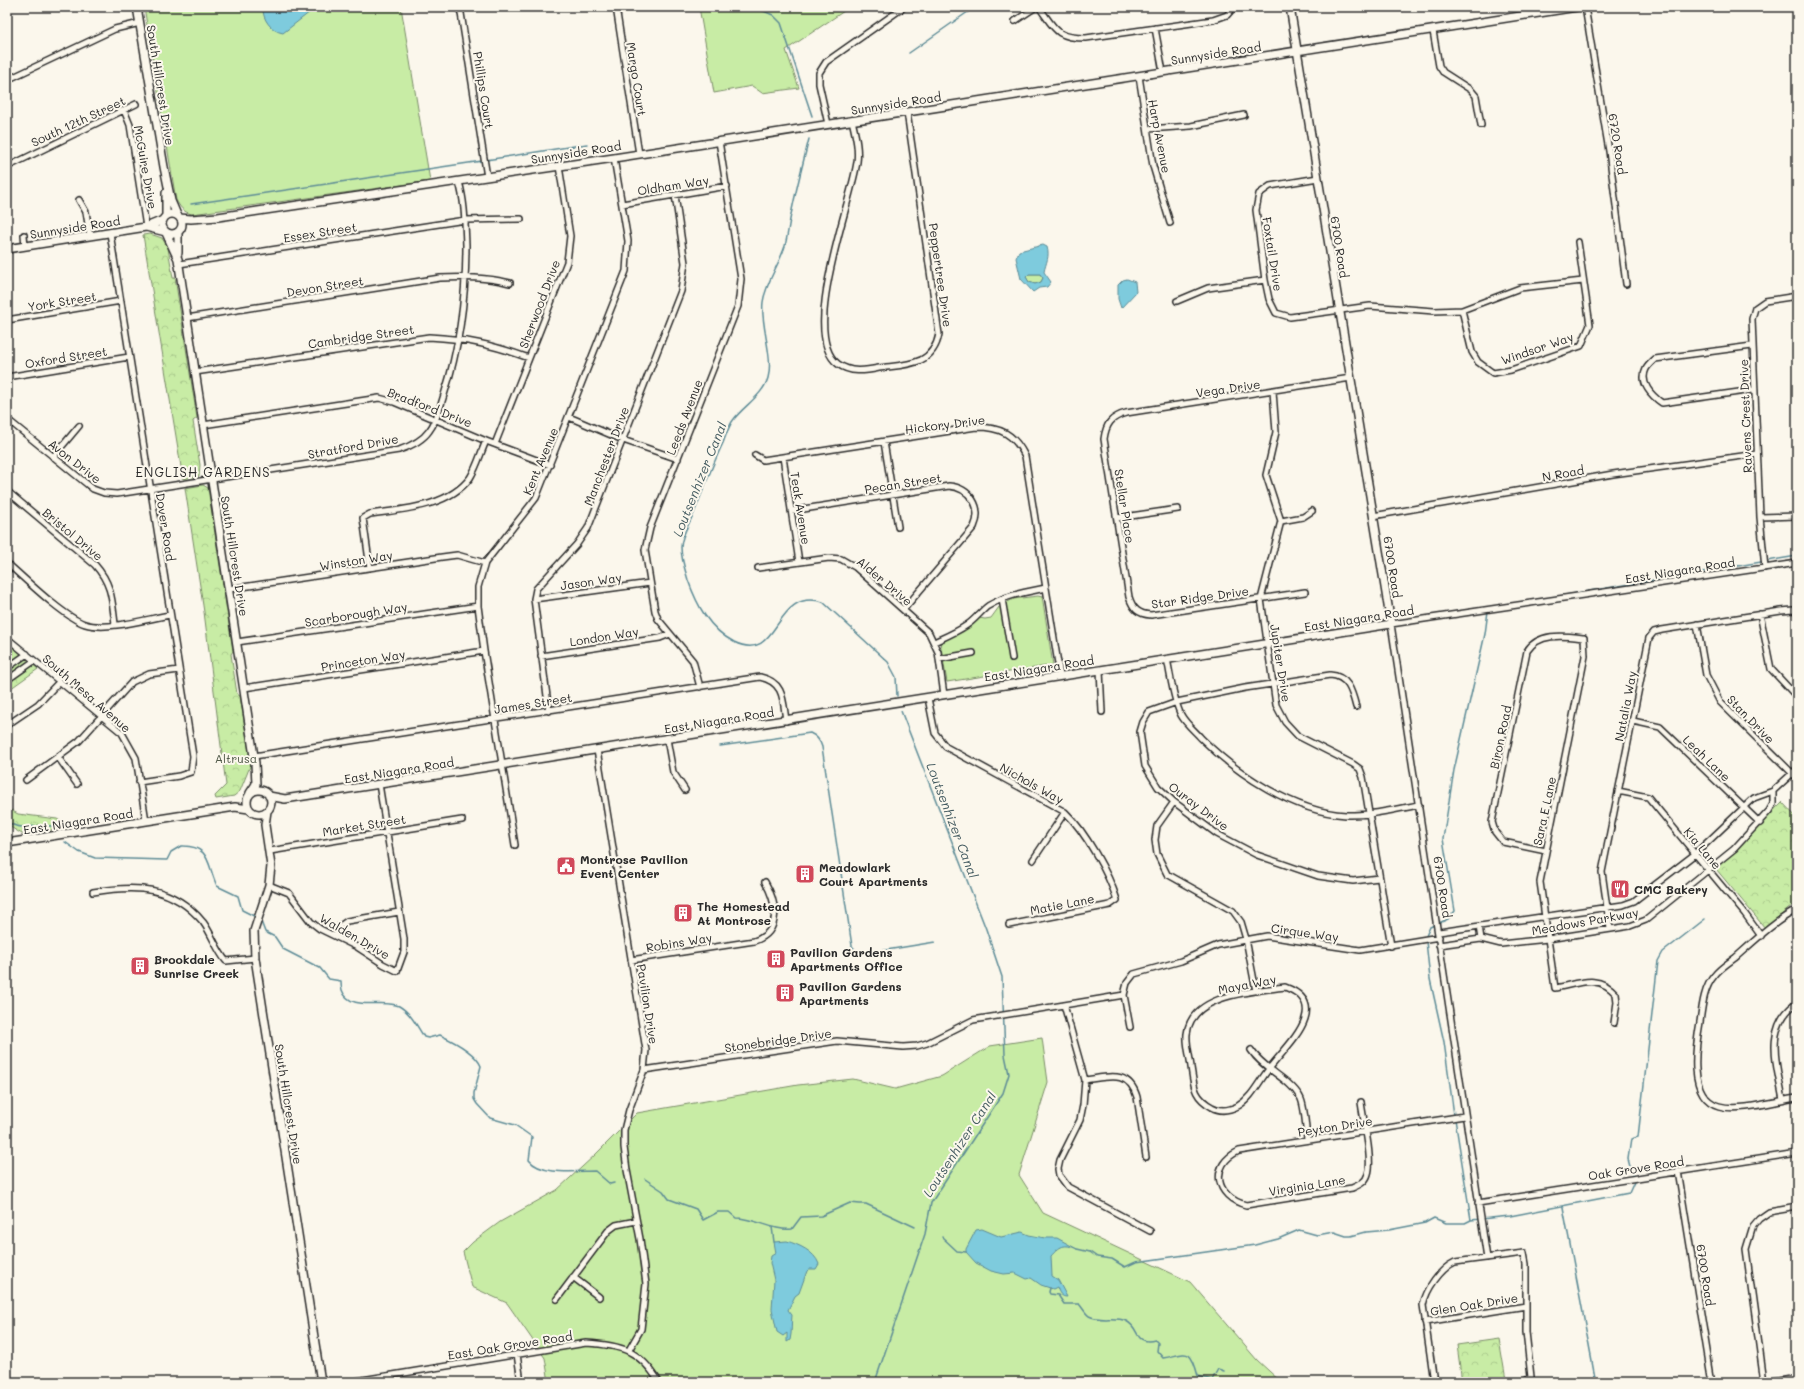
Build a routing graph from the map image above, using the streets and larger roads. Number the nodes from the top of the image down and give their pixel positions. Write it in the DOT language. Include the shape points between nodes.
graph roads {
  1 [pos="137,7"];
  2 [pos="460,7"];
  3 [pos="616,7"];
  4 [pos="904,7"];
  5 [pos="1036,7"];
  6 [pos="1039,7"];
  7 [pos="1234,7"];
  8 [pos="1290,7"];
  9 [pos="1577,7"];
  10 [pos="1585,7"];
  11 [pos="1015,21"];
  12 [pos="140,23"];
  13 [pos="1155,28"];
  14 [pos="1433,30"];
  15 [pos="1297,52"];
  16 [pos="1163,72"];
  17 [pos="1139,76"];
  18 [pos="7,80"];
  19 [pos="136,104"];
  20 [pos="124,110"];
  21 [pos="907,112"];
  22 [pos="1244,115"];
  23 [pos="852,120"];
  24 [pos="828,124"];
  25 [pos="1481,125"];
  26 [pos="1148,129"];
  27 [pos="719,141"];
  28 [pos="639,154"];
  29 [pos="614,158"];
  30 [pos="559,166"];
  31 [pos="7,167"];
  32 [pos="164,167"];
  33 [pos="487,177"];
  34 [pos="1318,178"];
  35 [pos="459,182"];
  36 [pos="727,186"];
  37 [pos="675,195"];
  38 [pos="78,200"];
  39 [pos="622,204"];
  40 [pos="178,216"];
  41 [pos="218,217"];
  42 [pos="165,218"];
  43 [pos="465,220"];
  44 [pos="521,220"];
  45 [pos="1170,223"];
  46 [pos="146,227"];
  47 [pos="180,231"];
  48 [pos="166,232"];
  49 [pos="110,233"];
  50 [pos="24,235"];
  51 [pos="90,236"];
  52 [pos="1578,242"];
  53 [pos="25,246"];
  54 [pos="7,249"];
  55 [pos="178,262"];
  56 [pos="466,277"];
  57 [pos="1265,280"];
  58 [pos="1584,281"];
  59 [pos="510,283"];
  60 [pos="1626,284"];
  61 [pos="1797,296"];
  62 [pos="121,301"];
  63 [pos="1177,301"];
  64 [pos="1339,310"];
  65 [pos="1462,310"];
  66 [pos="186,318"];
  67 [pos="7,320"];
  68 [pos="460,338"];
  69 [pos="1752,346"];
  70 [pos="129,357"];
  71 [pos="529,358"];
  72 [pos="195,372"];
  73 [pos="7,377"];
  74 [pos="1351,378"];
  75 [pos="1753,390"];
  76 [pos="1273,391"];
  77 [pos="569,417"];
  78 [pos="7,419"];
  79 [pos="436,419"];
  80 [pos="1111,421"];
  81 [pos="203,425"];
  82 [pos="79,426"];
  83 [pos="623,440"];
  84 [pos="486,441"];
  85 [pos="884,442"];
  86 [pos="495,444"];
  87 [pos="1757,454"];
  88 [pos="755,456"];
  89 [pos="53,457"];
  90 [pos="783,457"];
  91 [pos="678,460"];
  92 [pos="550,465"];
  93 [pos="212,480"];
  94 [pos="150,488"];
  95 [pos="7,491"];
  96 [pos="893,495"];
  97 [pos="1178,509"];
  98 [pos="791,511"];
  99 [pos="1312,511"];
  100 [pos="1373,516"];
  101 [pos="1797,516"];
  102 [pos="1760,517"];
  103 [pos="1117,518"];
  104 [pos="1281,521"];
  105 [pos="898,527"];
  106 [pos="799,562"];
  107 [pos="7,563"];
  108 [pos="485,563"];
  109 [pos="1797,563"];
  110 [pos="370,568"];
  111 [pos="758,568"];
  112 [pos="1765,568"];
  113 [pos="650,583"];
  114 [pos="1046,588"];
  115 [pos="229,589"];
  116 [pos="1305,592"];
  117 [pos="1129,597"];
  118 [pos="1261,598"];
  119 [pos="534,599"];
  120 [pos="1002,599"];
  121 [pos="478,606"];
  122 [pos="904,609"];
  123 [pos="1797,612"];
  124 [pos="1760,614"];
  125 [pos="170,615"];
  126 [pos="115,624"];
  127 [pos="1391,624"];
  128 [pos="1697,624"];
  129 [pos="670,634"];
  130 [pos="7,638"];
  131 [pos="1584,638"];
  132 [pos="237,642"];
  133 [pos="934,642"];
  134 [pos="1266,643"];
  135 [pos="484,651"];
  136 [pos="27,654"];
  137 [pos="973,654"];
  138 [pos="541,656"];
  139 [pos="1012,658"];
  140 [pos="939,659"];
  141 [pos="1167,659"];
  142 [pos="34,661"];
  143 [pos="7,668"];
  144 [pos="178,670"];
  145 [pos="1100,670"];
  146 [pos="1060,676"];
  147 [pos="7,680"];
  148 [pos="59,682"];
  149 [pos="1272,683"];
  150 [pos="700,687"];
  151 [pos="244,688"];
  152 [pos="944,695"];
  153 [pos="1797,697"];
  154 [pos="928,698"];
  155 [pos="1177,702"];
  156 [pos="1356,707"];
  157 [pos="549,711"];
  158 [pos="1102,712"];
  159 [pos="102,716"];
  160 [pos="495,720"];
  161 [pos="786,721"];
  162 [pos="1632,721"];
  163 [pos="7,725"];
  164 [pos="667,739"];
  165 [pos="597,750"];
  166 [pos="58,757"];
  167 [pos="254,759"];
  168 [pos="502,765"];
  169 [pos="1797,769"];
  170 [pos="1793,773"];
  171 [pos="1797,778"];
  172 [pos="26,780"];
  173 [pos="139,782"];
  174 [pos="77,784"];
  175 [pos="379,784"];
  176 [pos="685,790"];
  177 [pos="1618,791"];
  178 [pos="1773,791"];
  179 [pos="250,794"];
  180 [pos="268,795"];
  181 [pos="286,799"];
  182 [pos="1174,802"];
  183 [pos="1419,805"];
  184 [pos="1744,808"];
  185 [pos="223,809"];
  186 [pos="268,810"];
  187 [pos="252,812"];
  188 [pos="1065,812"];
  189 [pos="1370,813"];
  190 [pos="462,820"];
  191 [pos="146,821"];
  192 [pos="1760,823"];
  193 [pos="266,831"];
  194 [pos="386,831"];
  195 [pos="7,843"];
  196 [pos="515,845"];
  197 [pos="270,851"];
  198 [pos="1546,851"];
  199 [pos="1695,854"];
  200 [pos="1033,860"];
  201 [pos="1708,870"];
  202 [pos="1379,878"];
  203 [pos="765,882"];
  204 [pos="269,885"];
  205 [pos="93,892"];
  206 [pos="1117,900"];
  207 [pos="1606,907"];
  208 [pos="1797,910"];
  209 [pos="398,912"];
  210 [pos="1545,916"];
  211 [pos="1009,925"];
  212 [pos="1479,926"];
  213 [pos="1610,929"];
  214 [pos="1439,935"];
  215 [pos="336,936"];
  216 [pos="1760,936"];
  217 [pos="1246,939"];
  218 [pos="1481,939"];
  219 [pos="1548,939"];
  220 [pos="1439,944"];
  221 [pos="1391,946"];
  222 [pos="255,958"];
  223 [pos="631,960"];
  224 [pos="1256,991"];
  225 [pos="1124,995"];
  226 [pos="1797,1003"];
  227 [pos="1064,1005"];
  228 [pos="1614,1023"];
  229 [pos="1130,1027"];
  230 [pos="1251,1050"];
  231 [pos="1269,1069"];
  232 [pos="644,1070"];
  233 [pos="1085,1080"];
  234 [pos="1797,1098"];
  235 [pos="1783,1100"];
  236 [pos="1361,1102"];
  237 [pos="1464,1116"];
  238 [pos="1365,1131"];
  239 [pos="1307,1140"];
  240 [pos="1797,1153"];
  241 [pos="1146,1157"];
  242 [pos="1678,1171"];
  243 [pos="1220,1172"];
  244 [pos="1478,1203"];
  245 [pos="1797,1207"];
  246 [pos="636,1221"];
  247 [pos="1150,1231"];
  248 [pos="1487,1258"];
  249 [pos="573,1277"];
  250 [pos="599,1297"];
  251 [pos="557,1299"];
  252 [pos="1526,1306"];
  253 [pos="1425,1322"];
  254 [pos="629,1350"];
  255 [pos="517,1354"];
  256 [pos="1797,1377"];
  257 [pos="364,1381"];
  258 [pos="321,1382"];
  259 [pos="350,1382"];
  260 [pos="521,1382"];
  261 [pos="658,1382"];
  262 [pos="1434,1382"];
  263 [pos="1524,1382"];
  264 [pos="1712,1382"];
  265 [pos="1764,1382"];
  266 [pos="1767,1382"];
  1 -- 12 [label="street, South Hillcrest Drive"];
  2 -- 33 [label="street, Phillips Court"];
  3 -- 28 [label="street, Margo Court"];
  4 -- 24 [label="street" via="826,62 819,73 819,84"];
  5 -- 11 [label="street"];
  6 -- 13 [label="street" via="1059,34 1069,38"];
  7 -- 13 [label="street" via="1227,15 1212,20"];
  8 -- 15 [label="street, 6700 Road"];
  9 -- 14 [label="street, Sunnyside Road"];
  10 -- 60 [label="street, 6720 Road" via="1609,151"];
  12 -- 18 [label="street" via="115,29"];
  12 -- 32 [label="street, South Hillcrest Drive"];
  13 -- 16 [label="street"];
  14 -- 15 [label="street, Sunnyside Road"];
  14 -- 25 [label="street" via="1439,66 1443,72 1476,96"];
  15 -- 16 [label="street, Sunnyside Road"];
  15 -- 34 [label="street, 6700 Road"];
  16 -- 17 [label="street, Sunnyside Road"];
  17 -- 21 [label="street, Sunnyside Road"];
  17 -- 26 [label="street, Harp Avenue"];
  19 -- 20 [label="street, South 12th Street"];
  20 -- 31 [label="street, South 12th Street"];
  20 -- 46 [label="street, McGuire Drive" via="130,126"];
  21 -- 23 [label="street, Sunnyside Road"];
  21 -- 23 [label="street, Peppertree Drive" via="940,334 926,358 915,363 864,371 848,369 832,358 826,344 823,313 857,165"];
  22 -- 26 [label="street" via="1191,126"];
  23 -- 24 [label="street, Sunnyside Road"];
  24 -- 27 [label="street, Sunnyside Road"];
  26 -- 45 [label="street, Harp Avenue" via="1153,166"];
  27 -- 28 [label="street, Sunnyside Road"];
  27 -- 36 [label="street, Leeds Avenue"];
  28 -- 29 [label="street, Sunnyside Road"];
  29 -- 30 [label="street, Sunnyside Road"];
  29 -- 39 [label="street, Kent Avenue"];
  30 -- 33 [label="street, Sunnyside Road"];
  30 -- 71 [label="street, Sherwood Drive" via="570,248 567,262"];
  32 -- 40 [label="street" via="171,201"];
  32 -- 42 [label="street"];
  33 -- 35 [label="street, Sunnyside Road"];
  34 -- 57 [label="street, Foxtail Drive" via="1270,186 1259,194 1256,210"];
  34 -- 64 [label="street, 6700 Road"];
  35 -- 41 [label="street, Sunnyside Road"];
  35 -- 43 [label="street, Stratford Drive"];
  36 -- 37 [label="street, Oldham Way"];
  36 -- 91 [label="street, Leeds Avenue" via="741,292 738,306"];
  37 -- 39 [label="street, Oldham Way"];
  37 -- 83 [label="street, Manchester Drive" via="685,263 681,291"];
  38 -- 51 [label="street" via="86,212"];
  39 -- 77 [label="street, Kent Avenue" via="628,241 626,271"];
  40 -- 41 [label="street, Sunnyside Road" via="191,219"];
  40 -- 42 [label="street" via="172,214"];
  40 -- 47 [label="street" via="182,223"];
  41 -- 47 [label="street, Sunnyside Road" via="192,224"];
  42 -- 46 [label="street, Sunnyside Road"];
  42 -- 48 [label="street" via="162,227"];
  43 -- 44 [label="street, Essex Street"];
  43 -- 55 [label="street, Essex Street"];
  43 -- 56 [label="street, Stratford Drive"];
  46 -- 48 [label="street, Sunnyside Road"];
  46 -- 49 [label="street, Sunnyside Road"];
  47 -- 48 [label="street" via="173,234"];
  47 -- 55 [label="street"];
  48 -- 55 [label="street"];
  49 -- 51 [label="street, Sunnyside Road"];
  49 -- 62 [label="street, Dover Road"];
  50 -- 53 [label="street"];
  51 -- 53 [label="street, Sunnyside Road"];
  52 -- 58 [label="street, Windsor Way"];
  53 -- 54 [label="street, Sunnyside Road"];
  55 -- 66 [label="street, South Hillcrest Drive"];
  56 -- 59 [label="street, Devon Street"];
  56 -- 66 [label="street, Devon Street" via="440,278"];
  56 -- 68 [label="street, Stratford Drive"];
  57 -- 63 [label="street" via="1208,288"];
  57 -- 64 [label="street, Foxtail Drive" via="1276,313 1290,317"];
  58 -- 65 [label="street" via="1520,288"];
  58 -- 65 [label="street, Windsor Way" via="1590,325 1581,346 1511,370 1493,373 1478,362 1472,352"];
  61 -- 69 [label="street, Ravens Crest Drive" via="1765,301 1755,308 1752,319"];
  62 -- 67 [label="street, York Street"];
  62 -- 70 [label="street, Dover Road"];
  64 -- 65 [label="street" via="1370,306 1434,311"];
  64 -- 74 [label="street, 6700 Road"];
  66 -- 72 [label="street, South Hillcrest Drive"];
  68 -- 71 [label="street, Cambridge Street" via="492,345"];
  68 -- 72 [label="street, Cambridge Street" via="411,339"];
  68 -- 79 [label="street, Stratford Drive"];
  69 -- 75 [label="street, Ravens Crest Drive"];
  69 -- 75 [label="street" via="1655,359 1645,369 1645,382 1651,395 1662,403"];
  70 -- 73 [label="street, Oxford Street"];
  70 -- 94 [label="street, Dover Road"];
  71 -- 86 [label="street, Sherwood Drive"];
  72 -- 81 [label="street, South Hillcrest Drive"];
  74 -- 76 [label="street, Vega Drive"];
  74 -- 100 [label="street, 6700 Road"];
  75 -- 87 [label="street, Ravens Crest Drive"];
  76 -- 80 [label="street, Vega Drive" via="1126,413 1116,416"];
  76 -- 104 [label="street" via="1276,432 1266,475"];
  77 -- 83 [label="street"];
  77 -- 92 [label="street, Kent Avenue"];
  78 -- 89 [label="street, Avon Drive"];
  79 -- 81 [label="street, Bradford Drive" via="379,398"];
  79 -- 84 [label="street, Bradford Drive"];
  79 -- 93 [label="street, Stratford Drive" via="424,437 415,444 399,450"];
  80 -- 103 [label="street, Stellar Place" via="1106,427 1104,439"];
  81 -- 93 [label="street, South Hillcrest Drive"];
  82 -- 89 [label="street"];
  83 -- 91 [label="street"];
  83 -- 119 [label="street, Manchester Drive" via="588,528 577,544 536,589"];
  84 -- 86 [label="street, Bradford Drive"];
  84 -- 110 [label="street" via="470,478 458,488 429,504 370,514 363,518"];
  85 -- 90 [label="street, Hickory Drive"];
  85 -- 96 [label="street"];
  85 -- 114 [label="street, Hickory Drive" via="987,427 998,428 1013,437 1025,456"];
  86 -- 92 [label="street, Bradford Drive"];
  87 -- 100 [label="street, N Road" via="1613,474"];
  87 -- 102 [label="street, Ravens Crest Drive"];
  88 -- 90 [label="street, Hickory Drive" via="763,460"];
  89 -- 94 [label="street, Avon Drive" via="93,489 104,493 117,494"];
  90 -- 98 [label="street, Teak Avenue"];
  91 -- 113 [label="street, Leeds Avenue" via="647,538"];
  92 -- 108 [label="street, Kent Avenue" via="536,498"];
  93 -- 94 [label="street, Avon Drive"];
  93 -- 115 [label="street, South Hillcrest Drive"];
  94 -- 125 [label="street, Dover Road"];
  95 -- 126 [label="street, Bristol Drive" via="105,576 110,589"];
  96 -- 98 [label="street, Pecan Street"];
  96 -- 105 [label="street"];
  96 -- 122 [label="street, Pecan Street" via="949,486 958,487 973,498 978,513 974,527"];
  97 -- 103 [label="street"];
  98 -- 106 [label="street, Teak Avenue"];
  99 -- 104 [label="street" via="1303,517"];
  100 -- 127 [label="street, 6700 Road"];
  101 -- 102 [label="street"];
  102 -- 112 [label="street, Ravens Crest Drive"];
  103 -- 117 [label="street, Stellar Place"];
  104 -- 118 [label="street, Jupiter Drive"];
  106 -- 111 [label="street, Alder Drive"];
  106 -- 122 [label="street, Alder Drive" via="841,558"];
  107 -- 126 [label="street" via="72,618 85,624 99,626"];
  108 -- 110 [label="street, Winston Way" via="457,555"];
  108 -- 121 [label="street, Kent Avenue" via="478,587"];
  109 -- 112 [label="street, East Niagara Road"];
  110 -- 115 [label="street, Winston Way"];
  112 -- 127 [label="street, East Niagara Road"];
  113 -- 119 [label="street, Jason Way"];
  113 -- 129 [label="street, Leeds Avenue" via="658,619"];
  114 -- 120 [label="street"];
  114 -- 146 [label="street, Hickory Drive"];
  115 -- 132 [label="street, South Hillcrest Drive"];
  116 -- 118 [label="street, Star Ridge Drive"];
  117 -- 118 [label="street, Star Ridge Drive" via="1136,611 1151,615"];
  118 -- 134 [label="street, Jupiter Drive"];
  119 -- 138 [label="street"];
  120 -- 133 [label="street" via="986,607 966,626"];
  120 -- 139 [label="street"];
  121 -- 132 [label="street, Scarborough Way"];
  121 -- 135 [label="street, Kent Avenue"];
  122 -- 133 [label="street, Alder Drive" via="929,633"];
  123 -- 124 [label="street, Natalia Way" via="1793,610"];
  124 -- 128 [label="street, Natalia Way"];
  124 -- 153 [label="street" via="1771,669"];
  125 -- 126 [label="street"];
  125 -- 144 [label="street, Dover Road"];
  127 -- 134 [label="street, East Niagara Road"];
  127 -- 183 [label="street, 6700 Road"];
  128 -- 162 [label="street, Natalia Way" via="1654,632 1649,638"];
  128 -- 170 [label="street, Stan Drive" via="1706,675 1720,702"];
  129 -- 138 [label="street, London Way" via="660,638"];
  129 -- 150 [label="street, Leeds Avenue" via="693,661"];
  130 -- 136 [label="street, South Mesa Avenue"];
  131 -- 198 [label="street, Sara E Lane" via="1585,656"];
  131 -- 198 [label="street, Biron Road" via="1545,638 1532,644 1527,651 1492,822 1495,832 1503,842"];
  132 -- 151 [label="street, South Hillcrest Drive"];
  133 -- 140 [label="street, Alder Drive"];
  134 -- 141 [label="street, East Niagara Road"];
  134 -- 149 [label="street, Jupiter Drive"];
  135 -- 151 [label="street, Princeton Way"];
  135 -- 160 [label="street, Kent Avenue"];
  136 -- 142 [label="street, South Mesa Avenue"];
  136 -- 143 [label="street"];
  137 -- 140 [label="street"];
  138 -- 157 [label="street"];
  140 -- 152 [label="street, Alder Drive"];
  141 -- 145 [label="street, East Niagara Road"];
  141 -- 155 [label="street"];
  142 -- 147 [label="street"];
  142 -- 148 [label="street, South Mesa Avenue"];
  144 -- 159 [label="street" via="149,674 132,682"];
  144 -- 173 [label="street, Dover Road" via="193,756 191,772"];
  145 -- 146 [label="street, East Niagara Road"];
  145 -- 158 [label="street"];
  146 -- 152 [label="street, East Niagara Road"];
  148 -- 159 [label="street, South Mesa Avenue"];
  148 -- 163 [label="street" via="38,704"];
  149 -- 155 [label="street, Ouray Drive"];
  149 -- 156 [label="street, Ouray Drive" via="1337,676 1345,680 1352,691"];
  149 -- 189 [label="street, Jupiter Drive" via="1276,705 1285,722 1298,736 1360,769"];
  150 -- 157 [label="street, James Street"];
  150 -- 161 [label="street, James Street" via="760,678 770,679 782,694"];
  151 -- 167 [label="street, South Hillcrest Drive"];
  152 -- 154 [label="street, East Niagara Road"];
  154 -- 161 [label="street, East Niagara Road"];
  154 -- 188 [label="street, Nichols Way" via="935,733 946,747"];
  155 -- 182 [label="street, Ouray Drive" via="1149,712 1140,732 1146,766 1158,787"];
  155 -- 189 [label="street" via="1181,715 1190,726 1220,757 1250,779 1285,798 1322,810 1346,815"];
  157 -- 160 [label="street, James Street"];
  159 -- 166 [label="street" via="79,741"];
  159 -- 173 [label="street, South Mesa Avenue" via="130,745 136,758"];
  160 -- 167 [label="street, James Street"];
  160 -- 168 [label="street, Kent Avenue"];
  161 -- 164 [label="street, East Niagara Road"];
  162 -- 177 [label="street, Natalia Way"];
  162 -- 184 [label="street, Leah Lane" via="1660,727"];
  164 -- 165 [label="street, East Niagara Road"];
  164 -- 176 [label="street" via="673,772"];
  165 -- 168 [label="street, East Niagara Road"];
  165 -- 223 [label="street, Pavilion Drive"];
  166 -- 172 [label="street"];
  166 -- 174 [label="street"];
  167 -- 179 [label="street, South Hillcrest Drive" via="256,784"];
  167 -- 180 [label="street, South Hillcrest Drive" via="259,779"];
  168 -- 175 [label="street, East Niagara Road"];
  168 -- 196 [label="street, Kent Avenue"];
  169 -- 170 [label="street, Meadows Parkway"];
  170 -- 171 [label="street, Stan Drive"];
  170 -- 178 [label="street, Meadows Parkway"];
  173 -- 191 [label="street, South Mesa Avenue"];
  175 -- 181 [label="street, East Niagara Road"];
  175 -- 194 [label="street"];
  177 -- 199 [label="street, Kia Lane" via="1648,797"];
  177 -- 207 [label="street, Natalia Way" via="1602,872"];
  178 -- 184 [label="street, Meadows Parkway" via="1754,798"];
  178 -- 192 [label="street, Meadows Parkway" via="1772,808"];
  179 -- 180 [label="street" via="259,790"];
  179 -- 185 [label="street, East Niagara Road"];
  179 -- 187 [label="street" via="246,802"];
  180 -- 181 [label="street, East Niagara Road"];
  180 -- 186 [label="street" via="271,803"];
  181 -- 186 [label="street, East Niagara Road"];
  182 -- 202 [label="street, Ouray Drive" via="1217,834 1257,855 1318,876 1353,881"];
  182 -- 217 [label="street" via="1157,826 1156,854 1161,865 1167,874 1233,911 1241,922"];
  183 -- 189 [label="street"];
  183 -- 214 [label="street, 6700 Road"];
  184 -- 192 [label="street, Leah Lane"];
  184 -- 199 [label="street, Meadows Parkway"];
  185 -- 187 [label="street, East Niagara Road" via="240,807"];
  185 -- 191 [label="street, East Niagara Road"];
  186 -- 187 [label="street" via="262,814"];
  186 -- 193 [label="street, South Hillcrest Drive"];
  187 -- 193 [label="street, South Hillcrest Drive"];
  188 -- 200 [label="street"];
  188 -- 206 [label="street, Nichols Way" via="1082,833 1113,887"];
  189 -- 202 [label="street, Jupiter Drive"];
  190 -- 194 [label="street, Market Street"];
  191 -- 195 [label="street, East Niagara Road"];
  192 -- 201 [label="street, Meadows Parkway"];
  193 -- 197 [label="street, South Hillcrest Drive"];
  194 -- 197 [label="street, Market Street"];
  194 -- 209 [label="street"];
  197 -- 204 [label="street, South Hillcrest Drive" via="272,866"];
  198 -- 210 [label="street, Sara E Lane" via="1540,882"];
  199 -- 201 [label="street, Kia Lane"];
  199 -- 207 [label="street, Meadows Parkway" via="1638,899 1627,904"];
  201 -- 213 [label="street, Meadows Parkway" via="1646,920"];
  201 -- 216 [label="street, Kia Lane"];
  202 -- 221 [label="street, Jupiter Drive"];
  203 -- 223 [label="street, Robins Way" via="771,893 774,922 765,938"];
  204 -- 215 [label="street, Walden Drive" via="289,893 311,922 320,930"];
  204 -- 222 [label="street, South Hillcrest Drive" via="254,931"];
  205 -- 222 [label="street" via="135,887 176,898 202,922 226,961"];
  206 -- 211 [label="street, Matie Lane" via="1110,905"];
  207 -- 210 [label="street, Meadows Parkway"];
  207 -- 213 [label="street, Natalia Way"];
  208 -- 216 [label="street"];
  209 -- 215 [label="street" via="347,921 340,926"];
  209 -- 215 [label="street, Walden Drive" via="404,952 397,971"];
  210 -- 212 [label="street, Meadows Parkway"];
  210 -- 219 [label="street, Sara E Lane"];
  212 -- 214 [label="street, Meadows Parkway"];
  212 -- 218 [label="street"];
  213 -- 219 [label="street, Meadows Parkway"];
  214 -- 220 [label="street, 6700 Road"];
  214 -- 221 [label="street, Cirque Way"];
  216 -- 235 [label="street" via="1714,975 1707,987 1695,1052 1695,1071 1706,1098 1717,1106 1732,1108"];
  217 -- 221 [label="street, Cirque Way" via="1267,936 1360,950"];
  217 -- 224 [label="street"];
  217 -- 225 [label="street, Cirque Way" via="1218,945 1181,961 1134,974 1127,983"];
  218 -- 219 [label="street, Meadows Parkway" via="1501,944"];
  218 -- 220 [label="street, Meadows Parkway"];
  219 -- 228 [label="street, Sara E Lane" via="1555,988 1594,980 1610,987 1616,994 1617,1002"];
  220 -- 237 [label="street, 6700 Road"];
  222 -- 258 [label="street, South Hillcrest Drive"];
  223 -- 232 [label="street, Pavilion Drive" via="644,1031"];
  224 -- 231 [label="street, Maya Way" via="1285,987 1298,992 1305,1002 1307,1013 1304,1025"];
  224 -- 231 [label="street, Maya Way" via="1217,999 1195,1014 1186,1035 1194,1086 1201,1102 1215,1109 1227,1110 1239,1105 1251,1094"];
  225 -- 227 [label="street, Stonebridge Drive"];
  225 -- 229 [label="street"];
  226 -- 235 [label="street" via="1787,1009 1778,1023 1774,1040"];
  227 -- 232 [label="street, Stonebridge Drive" via="973,1020 917,1046 837,1041"];
  227 -- 233 [label="street"];
  230 -- 231 [label="street"];
  231 -- 239 [label="street" via="1301,1097"];
  232 -- 246 [label="street, Pavilion Drive" via="629,1110 624,1135"];
  233 -- 241 [label="street" via="1113,1076 1123,1078 1134,1087"];
  233 -- 247 [label="street" via="1080,1120 1060,1160 1059,1174 1068,1187"];
  234 -- 235 [label="street"];
  236 -- 238 [label="street"];
  237 -- 238 [label="street, Peyton Drive"];
  237 -- 244 [label="street, 6700 Road"];
  238 -- 239 [label="street, Peyton Drive"];
  238 -- 243 [label="street, Virginia Lane" via="1370,1165 1368,1175 1362,1183 1352,1188 1246,1205 1234,1202 1226,1195 1222,1188"];
  239 -- 243 [label="street, Peyton Drive" via="1239,1151 1230,1155"];
  240 -- 242 [label="street, Oak Grove Road"];
  242 -- 244 [label="street, Oak Grove Road"];
  242 -- 264 [label="street, 6700 Road"];
  244 -- 248 [label="street, 6700 Road"];
  245 -- 265 [label="street" via="1769,1212 1759,1219 1753,1226 1746,1249"];
  246 -- 249 [label="street" via="616,1225 608,1231"];
  246 -- 254 [label="street, Pavilion Drive" via="646,1284 641,1329"];
  248 -- 252 [label="street" via="1524,1253"];
  248 -- 253 [label="street" via="1455,1262 1446,1266 1425,1296"];
  249 -- 250 [label="street"];
  249 -- 251 [label="street"];
  252 -- 253 [label="street, Glen Oak Drive"];
  252 -- 263 [label="street" via="1531,1377"];
  253 -- 262 [label="street"];
  254 -- 255 [label="street, East Oak Grove Road" via="609,1344 586,1343"];
  254 -- 261 [label="street, East Oak Grove Road" via="652,1370"];
  255 -- 257 [label="street, East Oak Grove Road"];
  255 -- 260 [label="street"];
  256 -- 266 [label="street"];
  257 -- 259 [label="street, East Oak Grove Road"];
}
